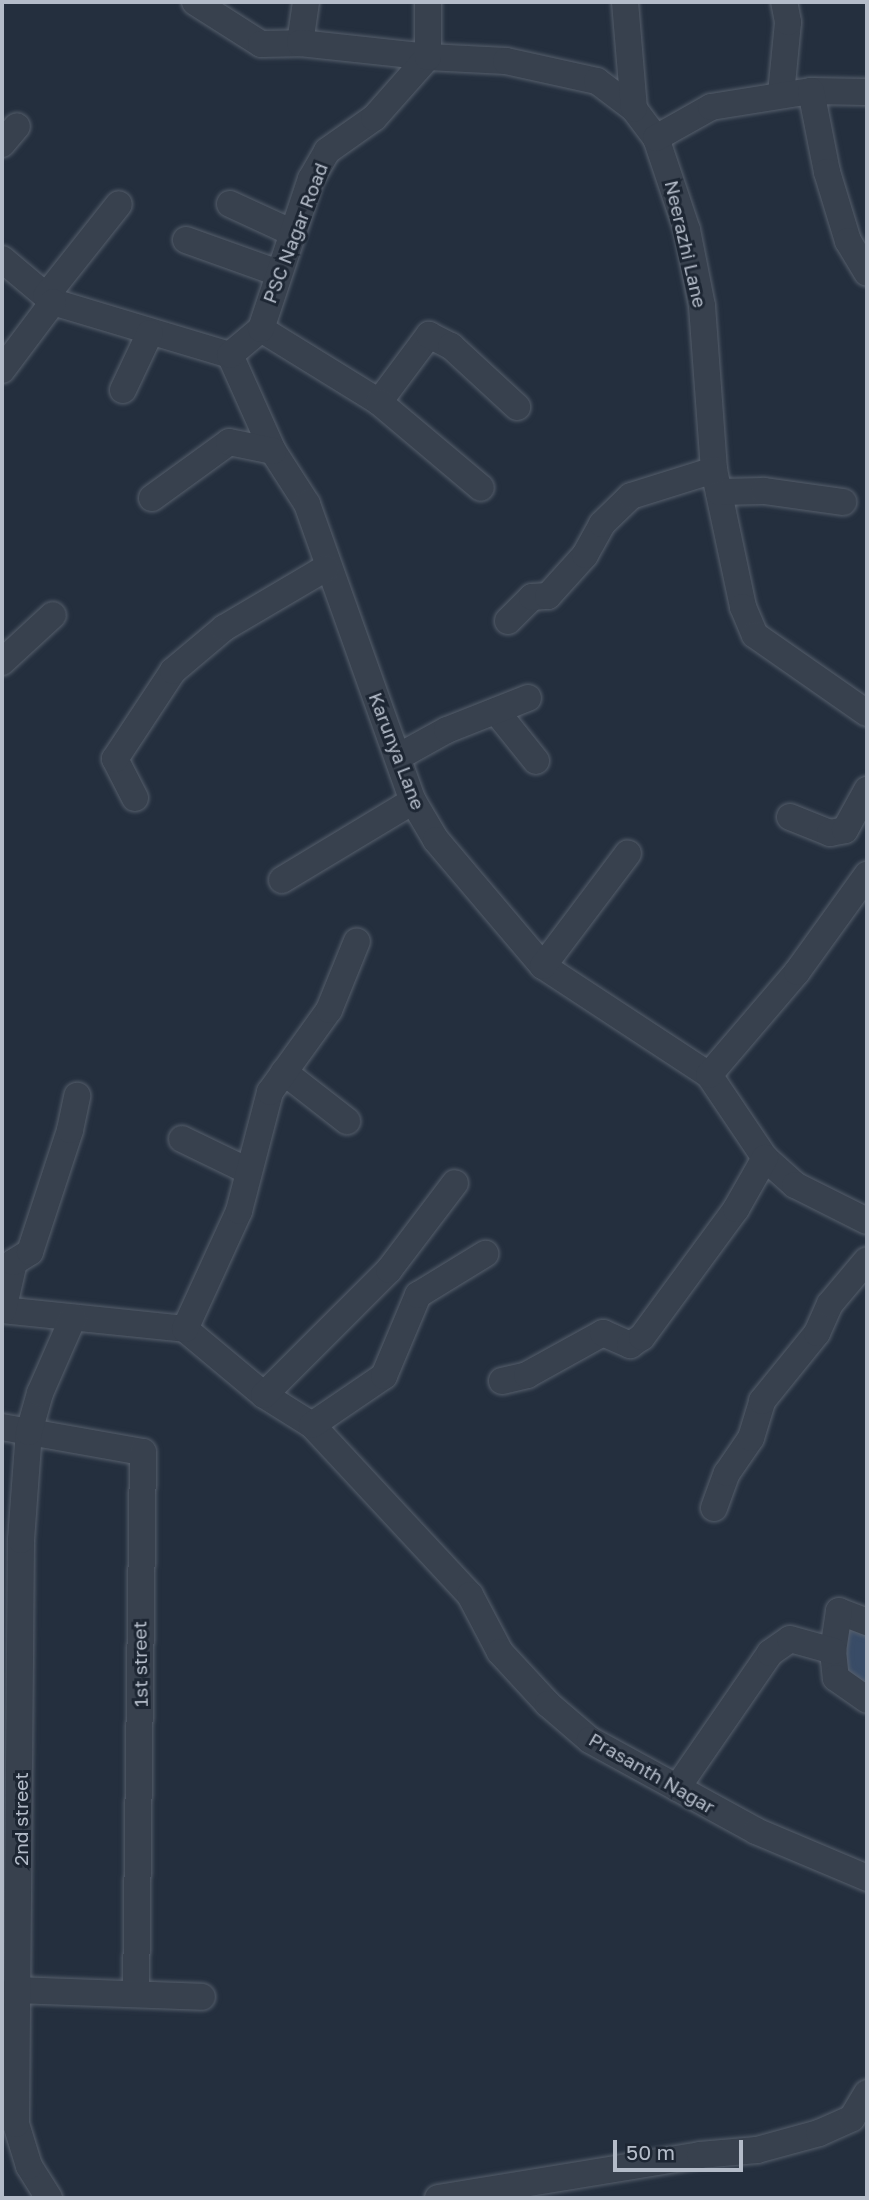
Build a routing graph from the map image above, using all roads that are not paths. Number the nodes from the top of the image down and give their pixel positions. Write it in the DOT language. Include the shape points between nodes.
graph roads {
  1 [pos="195,2"];
  2 [pos="306,2"];
  3 [pos="428,2"];
  4 [pos="625,2"];
  5 [pos="783,2"];
  6 [pos="300,43"];
  7 [pos="428,57"];
  8 [pos="811,90"];
  9 [pos="867,92"];
  10 [pos="782,94"];
  11 [pos="634,110"];
  12 [pos="656,138"];
  13 [pos="119,204"];
  14 [pos="230,204"];
  15 [pos="293,233"];
  16 [pos="186,240"];
  17 [pos="2,259"];
  18 [pos="278,273"];
  19 [pos="867,273"];
  20 [pos="49,299"];
  21 [pos="261,328"];
  22 [pos="150,333"];
  23 [pos="230,355"];
  24 [pos="2,370"];
  25 [pos="123,390"];
  26 [pos="379,402"];
  27 [pos="517,407"];
  28 [pos="273,451"];
  29 [pos="716,481"];
  30 [pos="481,488"];
  31 [pos="152,498"];
  32 [pos="843,502"];
  33 [pos="326,568"];
  34 [pos="53,615"];
  35 [pos="508,621"];
  36 [pos="2,662"];
  37 [pos="528,698"];
  38 [pos="496,711"];
  39 [pos="867,713"];
  40 [pos="398,757"];
  41 [pos="536,761"];
  42 [pos="867,790"];
  43 [pos="135,798"];
  44 [pos="413,801"];
  45 [pos="790,817"];
  46 [pos="628,853"];
  47 [pos="867,875"];
  48 [pos="282,880"];
  49 [pos="357,942"];
  50 [pos="543,966"];
  51 [pos="284,1072"];
  52 [pos="709,1074"];
  53 [pos="77,1096"];
  54 [pos="347,1121"];
  55 [pos="182,1139"];
  56 [pos="765,1158"];
  57 [pos="248,1171"];
  58 [pos="455,1183"];
  59 [pos="867,1221"];
  60 [pos="485,1254"];
  61 [pos="867,1260"];
  62 [pos="3,1310"];
  63 [pos="73,1318"];
  64 [pos="185,1329"];
  65 [pos="502,1381"];
  66 [pos="264,1395"];
  67 [pos="312,1425"];
  68 [pos="2,1427"];
  69 [pos="29,1432"];
  70 [pos="714,1508"];
  71 [pos="867,1622"];
  72 [pos="833,1651"];
  73 [pos="867,1700"];
  74 [pos="677,1788"];
  75 [pos="12,1866"];
  76 [pos="867,1878"];
  77 [pos="14,1990"];
  78 [pos="136,1992"];
  79 [pos="202,1997"];
  80 [pos="867,2093"];
  81 [pos="49,2198"];
  82 [pos="438,2198"];
  1 -- 6 [label="street, Neerazhi Lane" via="261,44"];
  2 -- 6 [label="street"];
  3 -- 7 [label="street"];
  4 -- 11 [label="street"];
  5 -- 10 [label="street" via="788,22"];
  6 -- 7 [label="street, Neerazhi Lane"];
  7 -- 11 [label="street, Neerazhi Lane" via="506,61 597,81"];
  7 -- 15 [label="street, PSC Nagar Road" via="374,118 327,151 311,179"];
  8 -- 9 [label="street"];
  8 -- 10 [label="street"];
  8 -- 19 [label="street" via="827,172 848,241"];
  10 -- 12 [label="street" via="710,107"];
  11 -- 12 [label="street, Neerazhi Lane"];
  12 -- 29 [label="street, Neerazhi Lane" via="687,230 702,306"];
  13 -- 20 [label="street"];
  14 -- 15 [label="street"];
  15 -- 18 [label="street, PSC Nagar Road"];
  16 -- 18 [label="street"];
  17 -- 20 [label="street"];
  18 -- 21 [label="street, PSC Nagar Road"];
  20 -- 22 [label="street"];
  20 -- 24 [label="street"];
  21 -- 23 [label="street, PSC Nagar Road" via="248,344"];
  21 -- 26 [label="street"];
  22 -- 23 [label="street"];
  22 -- 25 [label="street"];
  23 -- 28 [label="street, Karunya Lane"];
  26 -- 27 [label="street" via="429,335 451,346"];
  26 -- 30 [label="street"];
  28 -- 31 [label="street" via="229,442"];
  28 -- 33 [label="street, Karunya Lane" via="307,504"];
  29 -- 32 [label="street"];
  29 -- 35 [label="street" via="631,496 602,524 585,555 548,596 532,597"];
  29 -- 39 [label="street, Neerazhi Lane" via="743,607 755,635"];
  33 -- 40 [label="street, Karunya Lane"];
  33 -- 43 [label="street" via="224,628 173,671 115,759"];
  34 -- 36 [label="street"];
  37 -- 38 [label="street"];
  38 -- 40 [label="street"];
  38 -- 41 [label="street"];
  40 -- 44 [label="street, Karunya Lane"];
  42 -- 45 [label="street" via="845,830 830,833"];
  44 -- 48 [label="street"];
  44 -- 50 [label="street, Karunya Lane" via="436,841"];
  46 -- 50 [label="street"];
  47 -- 52 [label="street" via="797,972"];
  49 -- 51 [label="street" via="329,1010"];
  50 -- 52 [label="street, Karunya Lane"];
  51 -- 54 [label="street"];
  51 -- 57 [label="street" via="270,1092"];
  52 -- 56 [label="street, Karunya Lane"];
  53 -- 62 [label="street" via="30,1252 14,1262"];
  55 -- 57 [label="street"];
  56 -- 59 [label="street, Karunya Lane" via="795,1185"];
  56 -- 65 [label="street" via="736,1209 642,1337 631,1345 603,1333 527,1375"];
  57 -- 64 [label="street" via="225,1246"];
  58 -- 66 [label="street" via="389,1270"];
  60 -- 67 [label="street" via="418,1295 384,1376"];
  61 -- 70 [label="street" via="762,1401 751,1438 727,1473"];
  62 -- 63 [label="street"];
  63 -- 64 [label="street"];
  63 -- 69 [label="street, 2nd street"];
  64 -- 66 [label="street, Prasanth Nagar"];
  66 -- 67 [label="street, Prasanth Nagar"];
  67 -- 74 [label="street, Prasanth Nagar" via="470,1595 500,1652 548,1704 590,1740"];
  68 -- 69 [label="street"];
  69 -- 75 [label="street, 2nd street" via="21,1540"];
  69 -- 78 [label="street, 1st street" via="143,1452"];
  71 -- 72 [label="street" via="839,1611"];
  72 -- 73 [label="street" via="836,1678"];
  72 -- 74 [label="street" via="790,1639 770,1653"];
  74 -- 76 [label="street, Prasanth Nagar" via="756,1831"];
  75 -- 77 [label="street, 2nd street"];
  77 -- 78 [label="street"];
  77 -- 81 [label="street, 2nd street" via="16,2124 29,2166"];
  78 -- 79 [label="street"];
  80 -- 82 [label="street" via="852,2118 819,2133 757,2150"];
}
